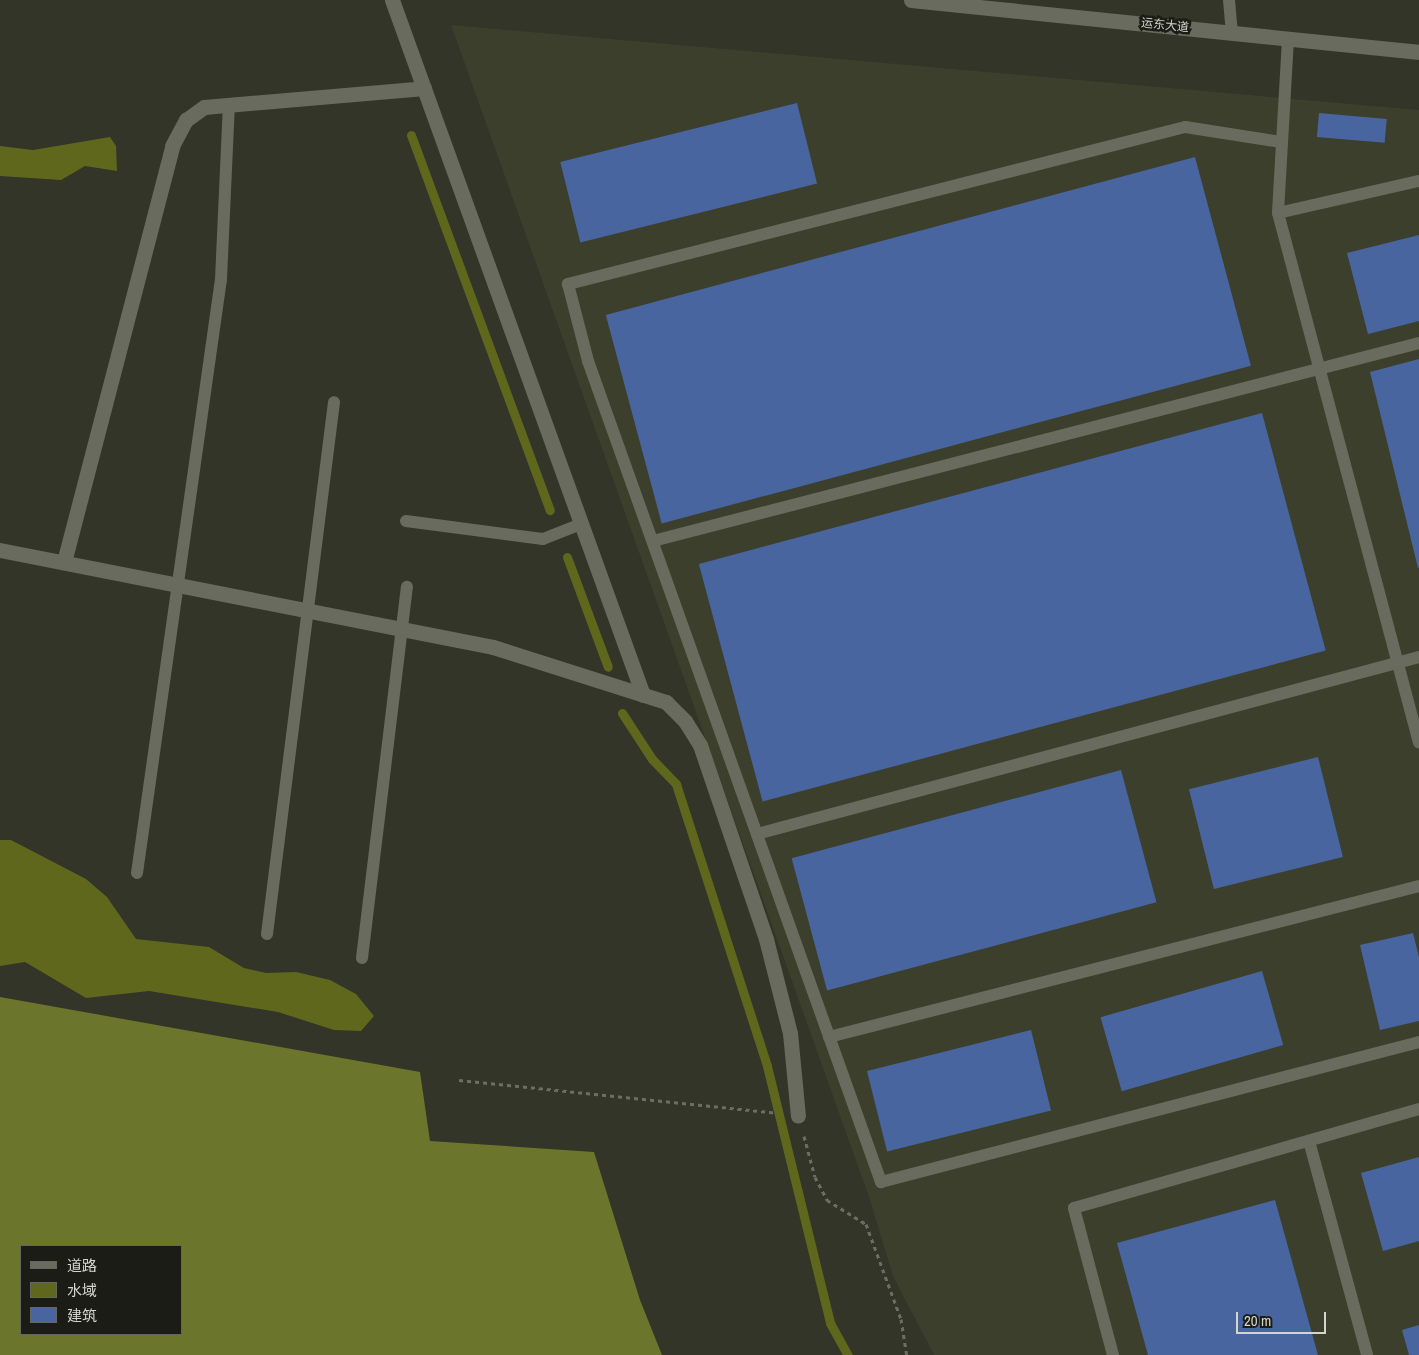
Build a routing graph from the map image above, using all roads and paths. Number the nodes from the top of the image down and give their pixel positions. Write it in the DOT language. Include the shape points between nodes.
graph roads {
  1 [pos="392,0"];
  2 [pos="911,0"];
  3 [pos="1229,0"];
  4 [pos="1232,33"];
  5 [pos="1288,39"];
  6 [pos="1419,52"];
  7 [pos="424,88"];
  8 [pos="229,105"];
  9 [pos="1281,142"];
  10 [pos="1419,181"];
  11 [pos="1278,213"];
  12 [pos="1419,343"];
  13 [pos="1319,368"];
  14 [pos="334,402"];
  15 [pos="406,521"];
  16 [pos="581,524"];
  17 [pos="653,542"];
  18 [pos="0,550"];
  19 [pos="64,562"];
  20 [pos="178,583"];
  21 [pos="407,588"];
  22 [pos="308,609"];
  23 [pos="402,628"];
  24 [pos="1419,657"];
  25 [pos="1398,663"];
  26 [pos="643,695"];
  27 [pos="1419,743"];
  28 [pos="757,834"];
  29 [pos="137,873"];
  30 [pos="1419,886"];
  31 [pos="267,934"];
  32 [pos="362,958"];
  33 [pos="829,1037"];
  34 [pos="1419,1042"];
  35 [pos="460,1080"];
  36 [pos="1419,1109"];
  37 [pos="798,1116"];
  38 [pos="1309,1141"];
  39 [pos="907,1355"];
  40 [pos="1113,1355"];
  41 [pos="1367,1355"];
  1 -- 7 [label="street"];
  2 -- 4 [label="street, 运东大道"];
  3 -- 4 [label="lane"];
  4 -- 5 [label="street, 运东大道"];
  5 -- 6 [label="street, 运东大道"];
  5 -- 9 [label="lane"];
  7 -- 8 [label="street"];
  7 -- 16 [label="street"];
  8 -- 19 [label="street" via="204,107 186,120 172,146"];
  8 -- 20 [label="lane" via="221,279"];
  9 -- 11 [label="lane"];
  9 -- 17 [label="lane" via="1185,127 568,284 588,361"];
  10 -- 11 [label="lane"];
  11 -- 13 [label="lane"];
  12 -- 13 [label="lane"];
  13 -- 17 [label="lane"];
  13 -- 25 [label="lane"];
  14 -- 22 [label="lane"];
  15 -- 16 [label="lane" via="543,539"];
  16 -- 26 [label="street"];
  17 -- 28 [label="lane"];
  18 -- 19 [label="street"];
  19 -- 20 [label="street"];
  20 -- 22 [label="street"];
  20 -- 29 [label="lane"];
  21 -- 23 [label="lane"];
  22 -- 23 [label="street"];
  22 -- 31 [label="lane"];
  23 -- 26 [label="street" via="493,647"];
  23 -- 32 [label="lane"];
  24 -- 25 [label="lane"];
  25 -- 27 [label="lane"];
  25 -- 28 [label="lane"];
  26 -- 37 [label="street" via="666,702 685,720 700,745 766,939 790,1033"];
  28 -- 33 [label="lane"];
  30 -- 33 [label="lane"];
  33 -- 34 [label="lane" via="881,1182"];
  35 -- 37 [label="path"];
  36 -- 38 [label="lane"];
  37 -- 39 [label="path" via="816,1177 827,1200 866,1224 901,1319"];
  38 -- 40 [label="lane" via="1074,1208"];
  38 -- 41 [label="lane"];
}
